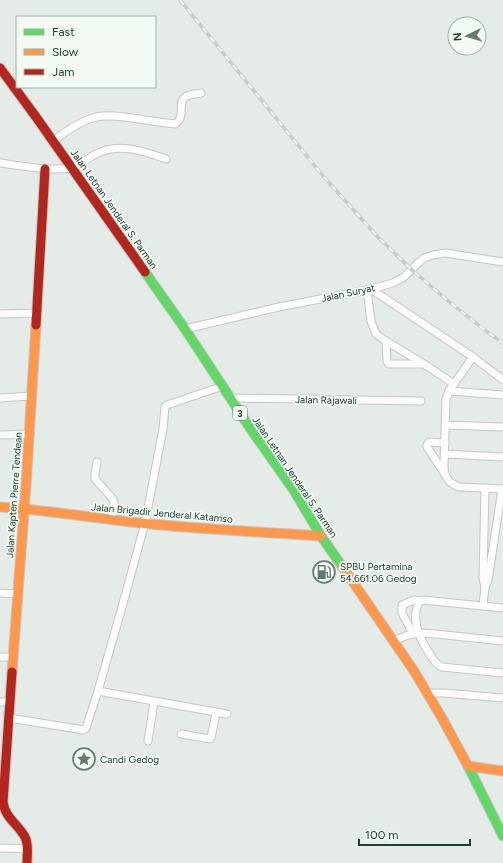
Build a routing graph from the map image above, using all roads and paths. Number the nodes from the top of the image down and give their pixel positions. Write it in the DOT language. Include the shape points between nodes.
graph roads {
  1 [pos="0,68"];
  2 [pos="201,93"];
  3 [pos="53,141"];
  4 [pos="166,159"];
  5 [pos="0,163"];
  6 [pos="72,168"];
  7 [pos="45,169"];
  8 [pos="503,262"];
  9 [pos="369,289"];
  10 [pos="37,313"];
  11 [pos="0,314"];
  12 [pos="185,329"];
  13 [pos="386,341"];
  14 [pos="473,358"];
  15 [pos="424,364"];
  16 [pos="503,380"];
  17 [pos="454,384"];
  18 [pos="223,386"];
  19 [pos="449,391"];
  20 [pos="503,394"];
  21 [pos="32,396"];
  22 [pos="0,398"];
  23 [pos="231,398"];
  24 [pos="421,401"];
  25 [pos="445,425"];
  26 [pos="503,427"];
  27 [pos="29,434"];
  28 [pos="0,435"];
  29 [pos="445,443"];
  30 [pos="445,454"];
  31 [pos="503,458"];
  32 [pos="97,462"];
  33 [pos="445,474"];
  34 [pos="485,488"];
  35 [pos="503,489"];
  36 [pos="0,508"];
  37 [pos="24,509"];
  38 [pos="112,520"];
  39 [pos="145,523"];
  40 [pos="322,536"];
  41 [pos="485,587"];
  42 [pos="0,593"];
  43 [pos="18,594"];
  44 [pos="420,601"];
  45 [pos="483,606"];
  46 [pos="503,608"];
  47 [pos="413,634"];
  48 [pos="395,641"];
  49 [pos="503,641"];
  50 [pos="0,657"];
  51 [pos="13,657"];
  52 [pos="503,673"];
  53 [pos="98,691"];
  54 [pos="428,693"];
  55 [pos="503,698"];
  56 [pos="0,702"];
  57 [pos="10,702"];
  58 [pos="154,702"];
  59 [pos="216,713"];
  60 [pos="228,714"];
  61 [pos="9,718"];
  62 [pos="181,734"];
  63 [pos="148,741"];
  64 [pos="468,766"];
  65 [pos="503,771"];
  66 [pos="503,836"];
  67 [pos="0,848"];
  68 [pos="28,849"];
  69 [pos="27,863"];
  1 -- 3 [label="main road, Jalan Letnan Jenderal S. Parman / 3"];
  2 -- 3 [label="street" via="184,97 180,120 176,124 112,116 97,117 86,120"];
  3 -- 6 [label="main road, Jalan Letnan Jenderal S. Parman / 3"];
  4 -- 6 [label="street" via="119,148 108,149"];
  5 -- 7 [label="street"];
  6 -- 7 [label="street"];
  6 -- 12 [label="main road, Jalan Letnan Jenderal S. Parman / 3"];
  7 -- 10 [label="main road, Jalan Kapten Pierre Tendean"];
  8 -- 9 [label="street, Jalan Suryat" via="445,254 433,255 424,258 404,277 393,283"];
  9 -- 12 [label="street, Jalan Suryat"];
  9 -- 13 [label="street" via="373,329"];
  9 -- 14 [label="street"];
  10 -- 11 [label="street"];
  10 -- 21 [label="main road, Jalan Kapten Pierre Tendean"];
  12 -- 18 [label="main road, Jalan Letnan Jenderal S. Parman / 3"];
  13 -- 15 [label="street"];
  13 -- 15 [label="street" via="389,364"];
  14 -- 16 [label="street"];
  14 -- 17 [label="street"];
  15 -- 17 [label="street"];
  17 -- 19 [label="street"];
  18 -- 23 [label="main road, Jalan Letnan Jenderal S. Parman / 3"];
  18 -- 39 [label="street" via="166,406"];
  19 -- 20 [label="street"];
  19 -- 25 [label="street" via="446,399"];
  21 -- 22 [label="street"];
  21 -- 27 [label="main road, Jalan Kapten Pierre Tendean"];
  23 -- 24 [label="street, Jalan Rajawali"];
  23 -- 40 [label="main road, Jalan Letnan Jenderal S. Parman / 3"];
  25 -- 26 [label="street"];
  25 -- 29 [label="street"];
  27 -- 28 [label="street"];
  27 -- 37 [label="main road, Jalan Kapten Pierre Tendean"];
  29 -- 30 [label="street"];
  29 -- 33 [label="street" via="429,442 427,448"];
  30 -- 31 [label="street"];
  30 -- 33 [label="street"];
  32 -- 38 [label="street" via="95,479 114,502"];
  33 -- 34 [label="street" via="455,486"];
  34 -- 35 [label="street"];
  34 -- 41 [label="street"];
  35 -- 41 [label="street"];
  36 -- 37 [label="main road, Jalan Brigadir Jenderal Katamso"];
  37 -- 38 [label="main road, Jalan Brigadir Jenderal Katamso"];
  37 -- 43 [label="main road, Jalan Kapten Pierre Tendean"];
  38 -- 39 [label="main road, Jalan Brigadir Jenderal Katamso"];
  39 -- 40 [label="main road, Jalan Brigadir Jenderal Katamso"];
  39 -- 53 [label="street"];
  40 -- 48 [label="main road, Jalan Letnan Jenderal S. Parman / 3"];
  41 -- 45 [label="street"];
  42 -- 43 [label="street"];
  43 -- 51 [label="main road, Jalan Kapten Pierre Tendean"];
  44 -- 45 [label="street"];
  44 -- 47 [label="street" via="415,614"];
  44 -- 47 [label="street" via="414,600 402,605 402,613"];
  45 -- 46 [label="street"];
  47 -- 48 [label="street"];
  47 -- 49 [label="street"];
  47 -- 52 [label="street" via="438,666"];
  48 -- 54 [label="main road, Jalan Letnan Jenderal S. Parman / 3"];
  50 -- 51 [label="street"];
  51 -- 57 [label="main road, Jalan Kapten Pierre Tendean"];
  53 -- 58 [label="street"];
  53 -- 61 [label="street" via="86,728 83,730"];
  54 -- 55 [label="street"];
  54 -- 64 [label="main road, Jalan Letnan Jenderal S. Parman / 3"];
  56 -- 57 [label="street"];
  57 -- 61 [label="main road, Jalan Kapten Pierre Tendean"];
  58 -- 59 [label="street"];
  58 -- 63 [label="street"];
  59 -- 60 [label="street"];
  59 -- 62 [label="street" via="210,739"];
  61 -- 68 [label="main road, Jalan Kapten Pierre Tendean" via="3,804 25,838"];
  64 -- 65 [label="main road"];
  64 -- 66 [label="main road, Jalan Letnan Jenderal S. Parman"];
  67 -- 68 [label="street"];
  68 -- 69 [label="main road, Jalan Kapten Pierre Tendean"];
}
